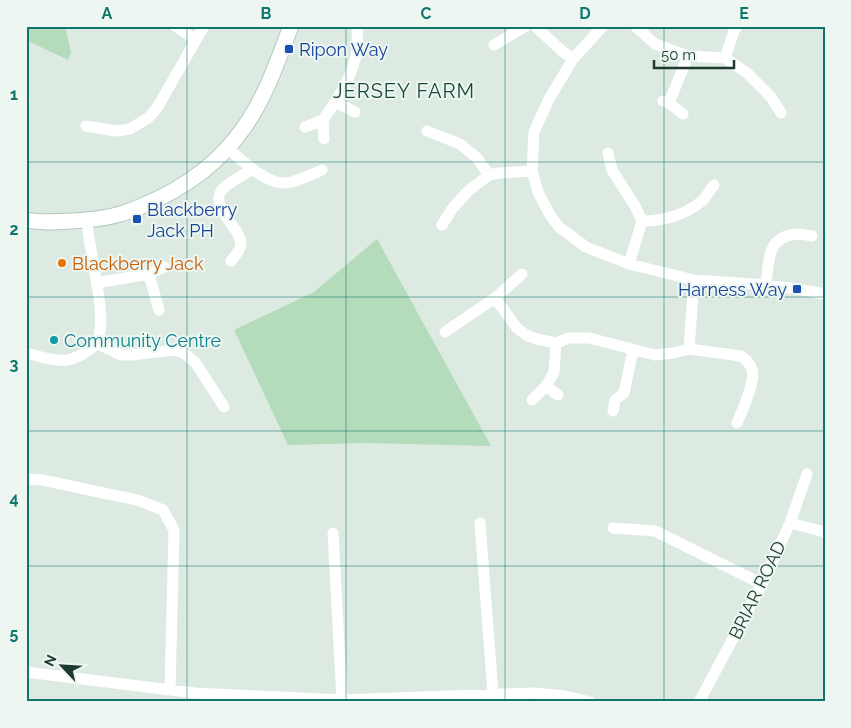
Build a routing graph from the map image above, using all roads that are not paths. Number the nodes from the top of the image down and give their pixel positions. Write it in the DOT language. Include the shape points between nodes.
graph roads {
  1 [pos="175,26"];
  2 [pos="204,26"];
  3 [pos="291,26"];
  4 [pos="357,26"];
  5 [pos="526,26"];
  6 [pos="535,26"];
  7 [pos="603,26"];
  8 [pos="635,26"];
  9 [pos="737,26"];
  10 [pos="196,40"];
  11 [pos="494,45"];
  12 [pos="688,56"];
  13 [pos="725,58"];
  14 [pos="574,59"];
  15 [pos="335,102"];
  16 [pos="355,112"];
  17 [pos="781,113"];
  18 [pos="683,114"];
  19 [pos="323,120"];
  20 [pos="86,126"];
  21 [pos="305,127"];
  22 [pos="427,131"];
  23 [pos="324,139"];
  24 [pos="228,148"];
  25 [pos="608,153"];
  26 [pos="253,169"];
  27 [pos="322,170"];
  28 [pos="532,171"];
  29 [pos="488,175"];
  30 [pos="714,185"];
  31 [pos="26,220"];
  32 [pos="87,220"];
  33 [pos="642,221"];
  34 [pos="442,225"];
  35 [pos="812,236"];
  36 [pos="231,261"];
  37 [pos="629,264"];
  38 [pos="164,267"];
  39 [pos="149,274"];
  40 [pos="522,274"];
  41 [pos="694,280"];
  42 [pos="96,283"];
  43 [pos="766,286"];
  44 [pos="825,294"];
  45 [pos="495,298"];
  46 [pos="159,310"];
  47 [pos="445,332"];
  48 [pos="96,343"];
  49 [pos="556,343"];
  50 [pos="689,349"];
  51 [pos="633,350"];
  52 [pos="26,353"];
  53 [pos="546,386"];
  54 [pos="558,395"];
  55 [pos="532,400"];
  56 [pos="224,407"];
  57 [pos="613,411"];
  58 [pos="737,423"];
  59 [pos="807,474"];
  60 [pos="26,479"];
  61 [pos="480,523"];
  62 [pos="790,524"];
  63 [pos="613,528"];
  64 [pos="825,532"];
  65 [pos="333,533"];
  66 [pos="762,584"];
  67 [pos="26,672"];
  68 [pos="170,690"];
  69 [pos="493,694"];
  70 [pos="194,697"];
  71 [pos="565,699"];
  72 [pos="342,700"];
  73 [pos="590,702"];
  74 [pos="699,702"];
  1 -- 10 [label="street"];
  2 -- 10 [label="street"];
  3 -- 24 [label="street" via="258,104"];
  4 -- 15 [label="street" via="358,48 354,64 348,82"];
  5 -- 11 [label="street"];
  6 -- 14 [label="street"];
  7 -- 14 [label="street"];
  8 -- 12 [label="street" via="655,44"];
  9 -- 13 [label="street"];
  10 -- 20 [label="street" via="148,118 130,129 116,131"];
  12 -- 13 [label="street"];
  12 -- 18 [label="street" via="666,102"];
  13 -- 17 [label="street" via="759,85"];
  14 -- 28 [label="street" via="549,99 534,132"];
  15 -- 16 [label="street"];
  15 -- 19 [label="street"];
  19 -- 21 [label="street"];
  19 -- 23 [label="street"];
  22 -- 29 [label="street" via="460,144 477,158"];
  24 -- 26 [label="street"];
  24 -- 32 [label="street" via="195,178 162,198 120,214"];
  25 -- 33 [label="street" via="612,170"];
  26 -- 27 [label="street" via="282,183 297,181"];
  26 -- 36 [label="street" via="220,192 221,208 240,238 239,251"];
  28 -- 29 [label="street"];
  28 -- 37 [label="street" via="538,192 559,227 586,247"];
  29 -- 34 [label="street" via="468,190"];
  30 -- 33 [label="street" via="702,201 671,218"];
  31 -- 32 [label="street" via="51,223"];
  32 -- 42 [label="street"];
  33 -- 37 [label="street"];
  35 -- 43 [label="street" via="797,234 775,243 770,252"];
  37 -- 41 [label="street"];
  38 -- 39 [label="street"];
  39 -- 42 [label="street"];
  39 -- 46 [label="street"];
  40 -- 45 [label="street"];
  41 -- 43 [label="street"];
  41 -- 50 [label="street"];
  42 -- 48 [label="street" via="101,319"];
  43 -- 44 [label="street"];
  45 -- 47 [label="street"];
  45 -- 49 [label="street" via="526,335"];
  48 -- 52 [label="street" via="80,356 68,360"];
  48 -- 56 [label="street" via="120,354 175,350 186,354 195,362"];
  49 -- 51 [label="street" via="569,338 589,338"];
  49 -- 53 [label="street" via="554,372"];
  50 -- 51 [label="street" via="655,356"];
  50 -- 58 [label="street" via="734,354 748,361 753,375 747,401"];
  51 -- 57 [label="street" via="624,393 615,400"];
  53 -- 54 [label="street"];
  53 -- 55 [label="street"];
  59 -- 62 [label="street, BRIAR ROAD"];
  60 -- 68 [label="street" via="137,500 163,510 174,530"];
  61 -- 69 [label="street"];
  62 -- 64 [label="street"];
  62 -- 66 [label="street, BRIAR ROAD"];
  63 -- 66 [label="street" via="655,531"];
  65 -- 72 [label="street"];
  66 -- 74 [label="street, BRIAR ROAD"];
  67 -- 68 [label="street"];
  68 -- 70 [label="street"];
  69 -- 71 [label="street" via="534,693"];
  69 -- 72 [label="street"];
  70 -- 72 [label="street"];
  71 -- 73 [label="street"];
}
